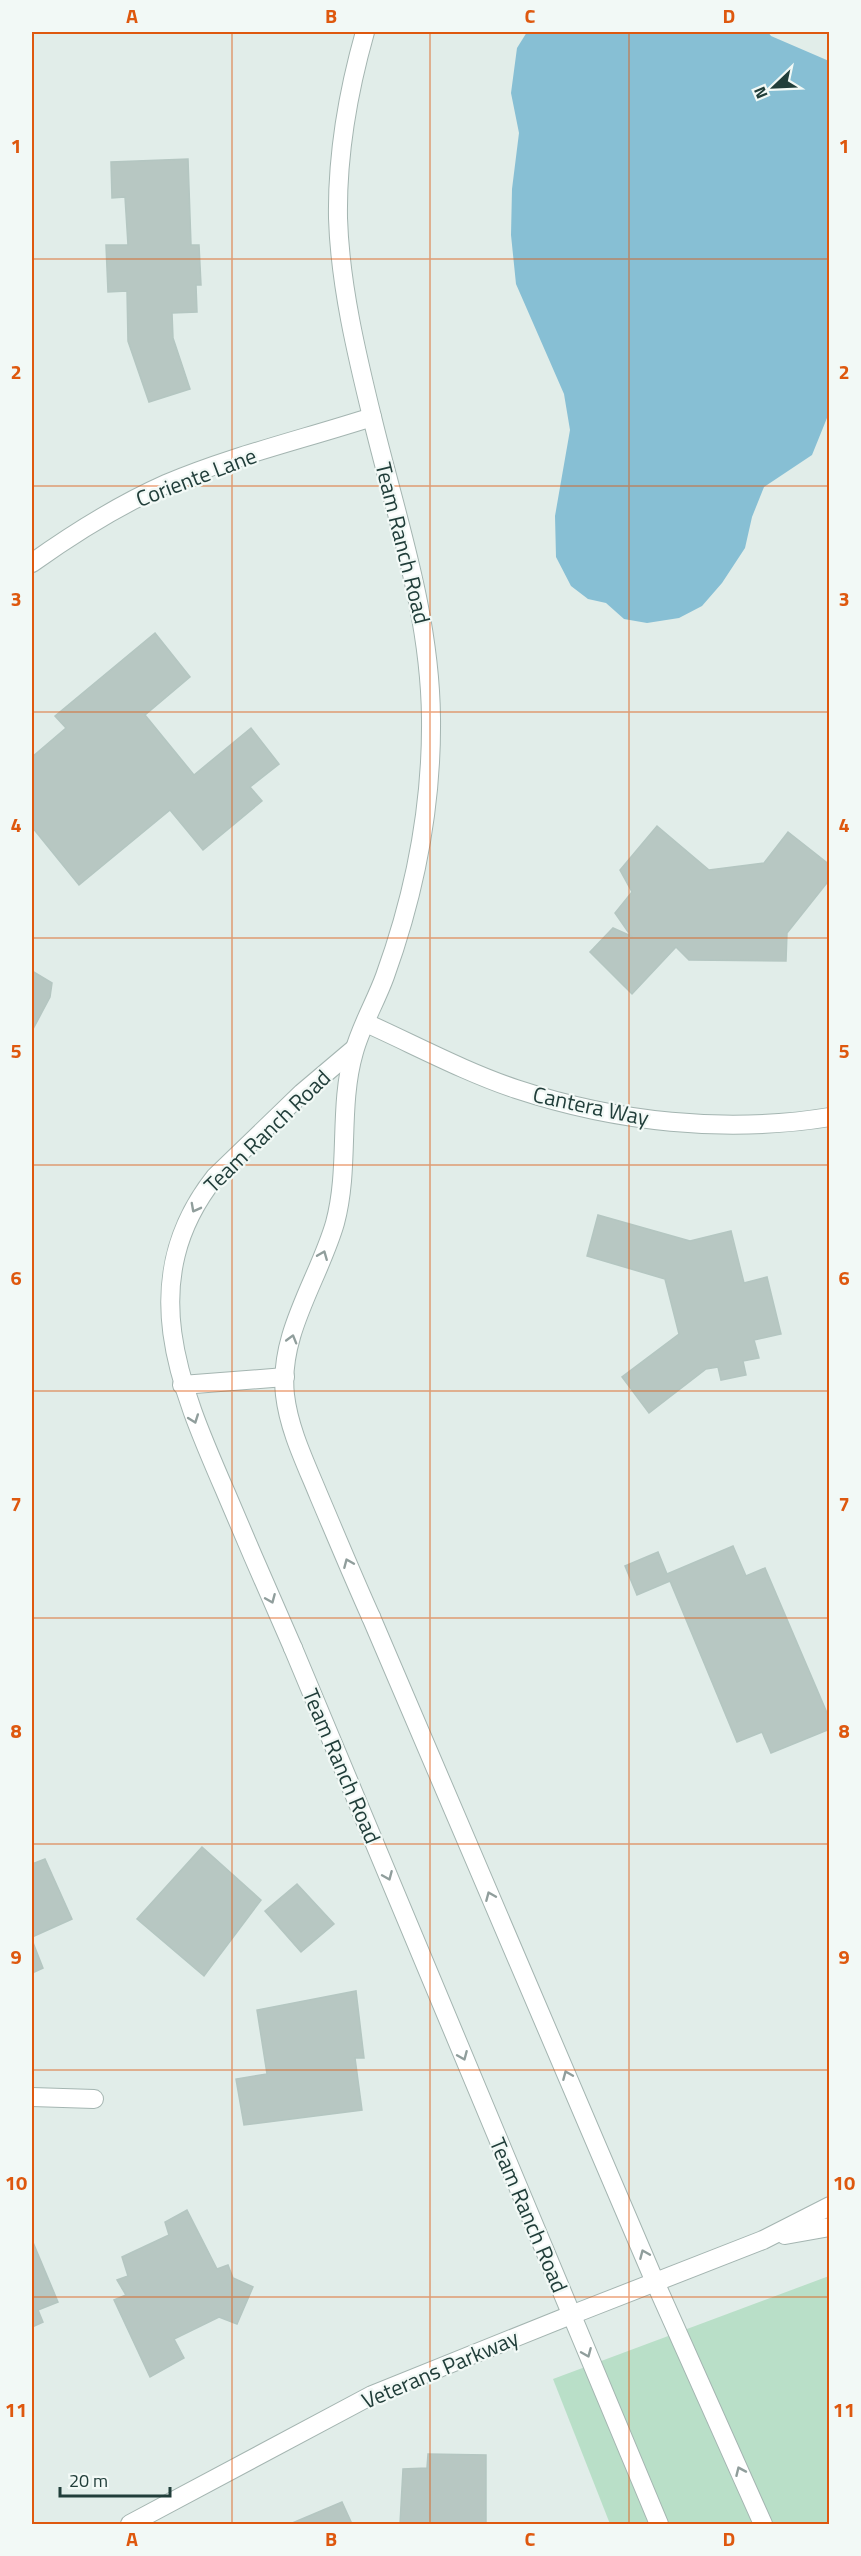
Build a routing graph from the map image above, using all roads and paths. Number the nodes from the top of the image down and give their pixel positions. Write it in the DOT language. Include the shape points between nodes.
graph roads {
  1 [pos="365,32"];
  2 [pos="372,417"];
  3 [pos="32,563"];
  4 [pos="366,1023"];
  5 [pos="354,1049"];
  6 [pos="830,1117"];
  7 [pos="285,1377"];
  8 [pos="182,1384"];
  9 [pos="32,2097"];
  10 [pos="94,2099"];
  11 [pos="830,2206"];
  12 [pos="830,2227"];
  13 [pos="763,2240"];
  14 [pos="655,2282"];
  15 [pos="571,2315"];
  16 [pos="130,2524"];
  17 [pos="659,2524"];
  18 [pos="764,2524"];
  1 -- 2 [label="street, Team Ranch Road" via="346,113 338,221 352,323"];
  2 -- 3 [label="street, Coriente Lane" via="166,485 81,530"];
  2 -- 4 [label="street, Team Ranch Road" via="420,598 428,651 431,718 423,832 412,886 398,938"];
  4 -- 5 [label="street, Team Ranch Road"];
  4 -- 6 [label="street, Cantera Way" via="515,1088 603,1112 684,1124"];
  7 -- 5 [label="street, Team Ranch Road, one-way" via="288,1350 339,1205 345,1102"];
  5 -- 8 [label="street, Team Ranch Road, one-way" via="302,1093 216,1177 190,1215 180,1242 170,1297 172,1338"];
  7 -- 8 [label="street"];
  14 -- 7 [label="street, Team Ranch Road, one-way" via="300,1449 288,1416"];
  8 -- 15 [label="street, Team Ranch Road, one-way"];
  9 -- 10 [label="street"];
  11 -- 13 [label="street, Veterans Parkway"];
  12 -- 13 [label="street, Veterans Parkway"];
  13 -- 14 [label="street, Veterans Parkway"];
  14 -- 15 [label="street, Veterans Parkway"];
  18 -- 14 [label="street, Team Ranch Road, one-way"];
  15 -- 16 [label="street, Veterans Parkway" via="372,2395"];
  15 -- 17 [label="street, Team Ranch Road, one-way"];
}
